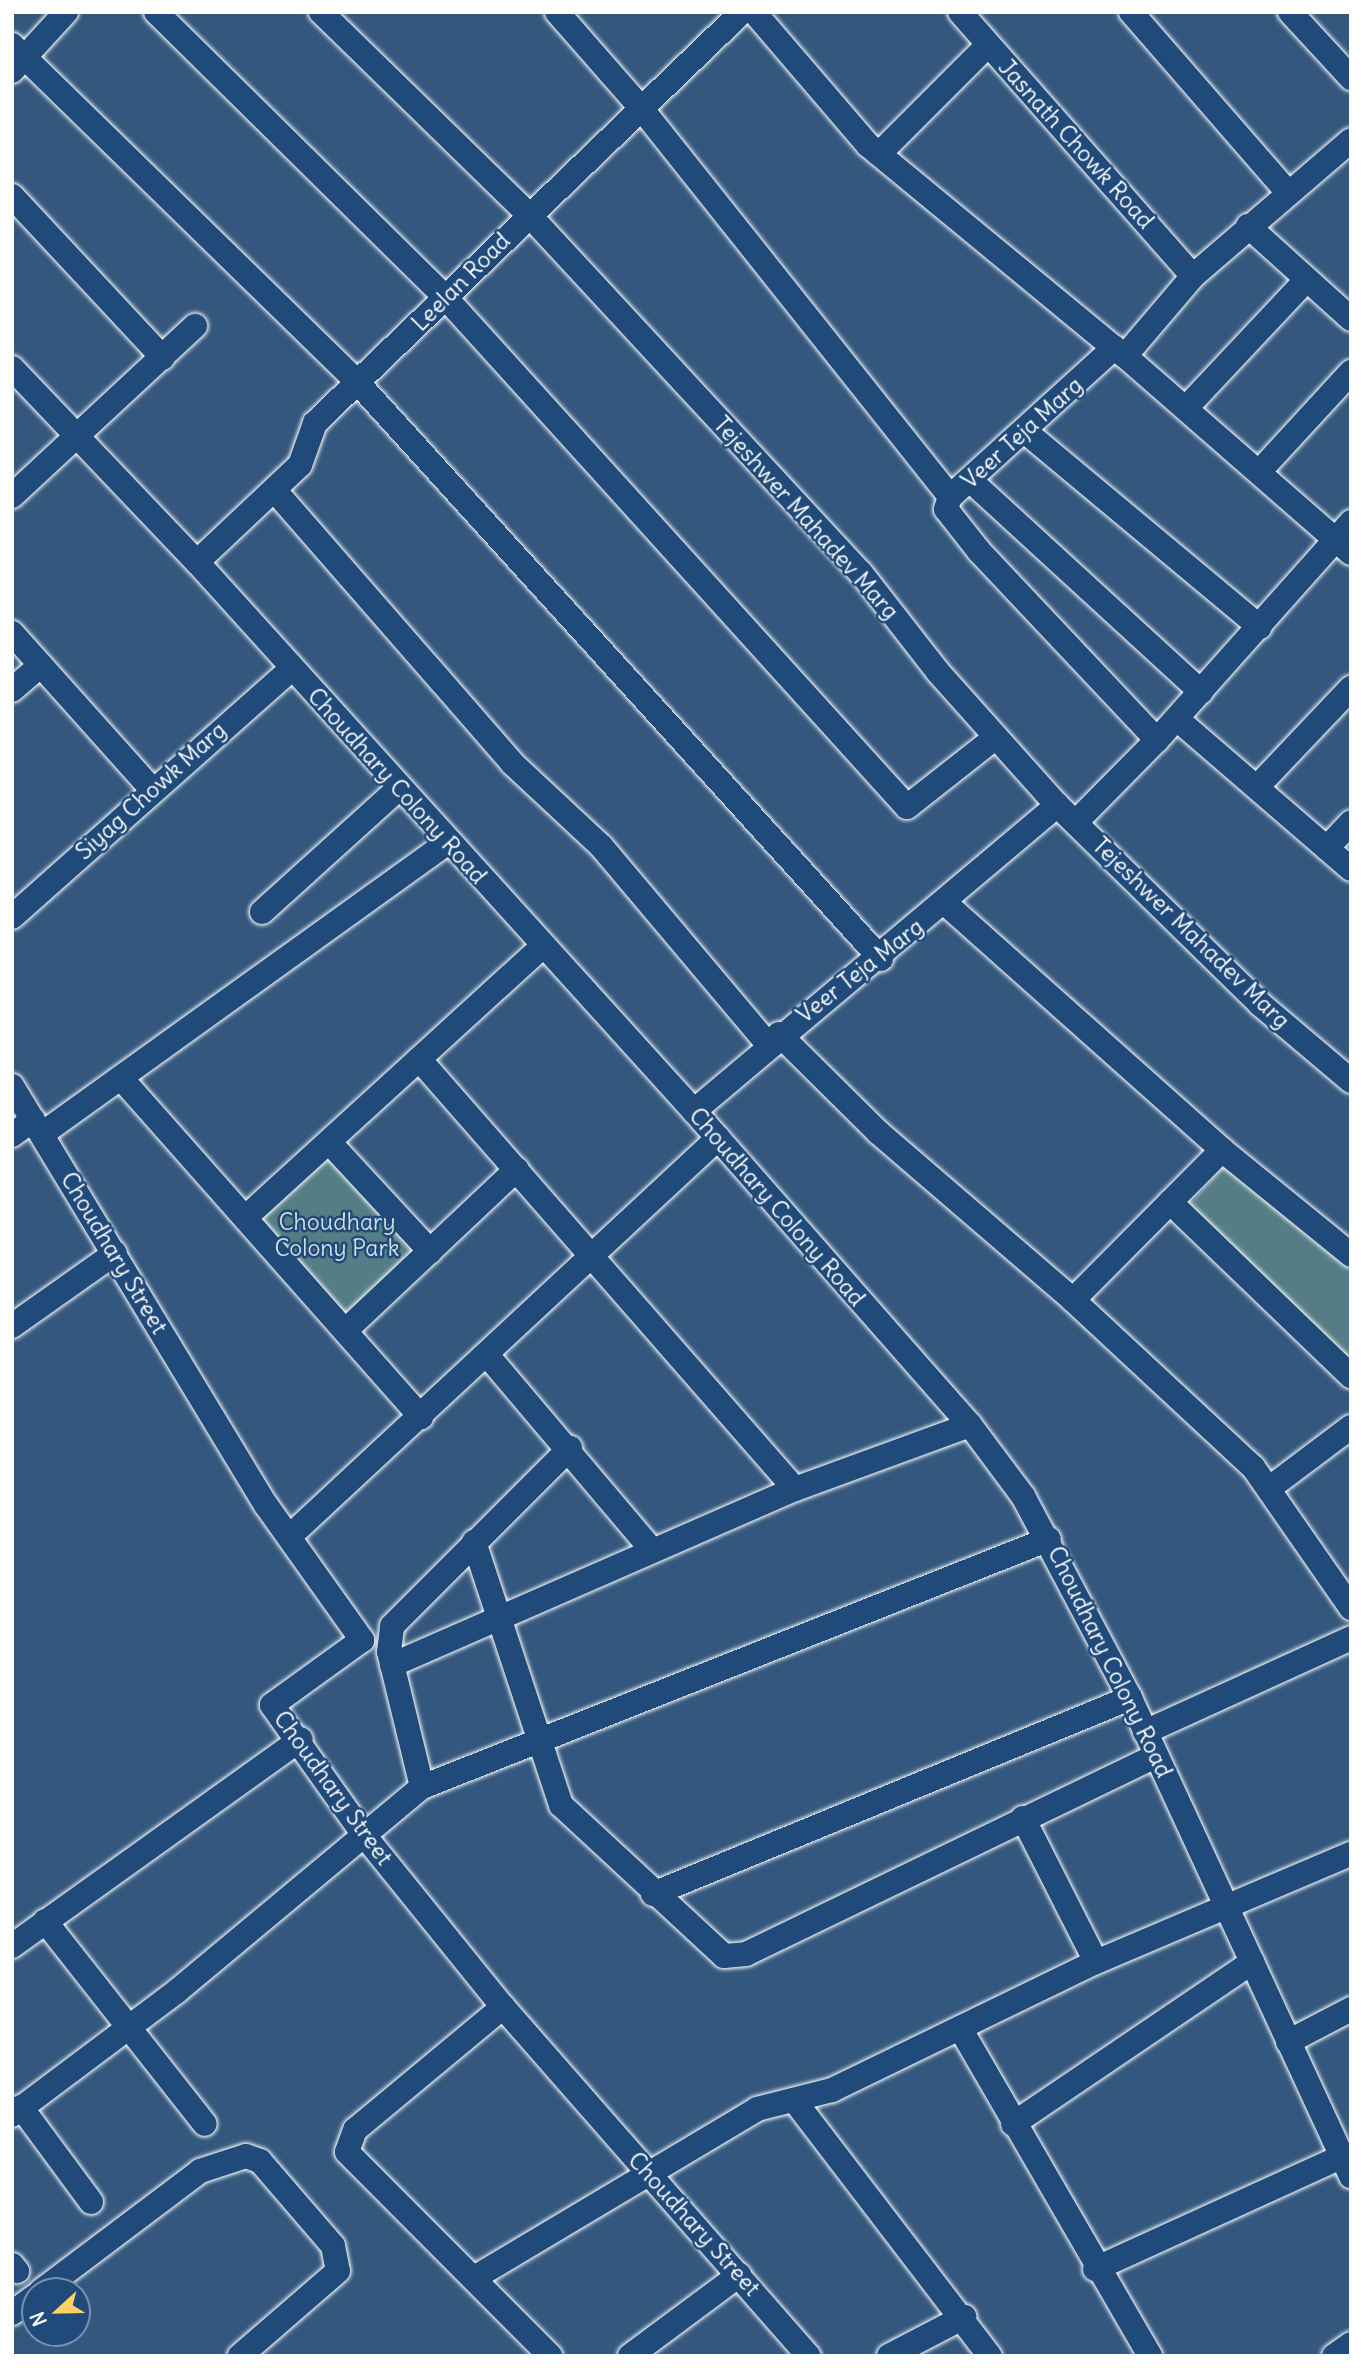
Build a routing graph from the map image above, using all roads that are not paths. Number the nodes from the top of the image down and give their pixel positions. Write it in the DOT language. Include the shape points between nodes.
graph roads {
  1 [pos="66,12"];
  2 [pos="156,12"];
  3 [pos="321,12"];
  4 [pos="557,12"];
  5 [pos="742,12"];
  6 [pos="754,12"];
  7 [pos="960,12"];
  8 [pos="1131,12"];
  9 [pos="1290,12"];
  10 [pos="988,45"];
  11 [pos="16,58"];
  12 [pos="1351,78"];
  13 [pos="641,108"];
  14 [pos="1351,140"];
  15 [pos="879,154"];
  16 [pos="1286,190"];
  17 [pos="12,196"];
  18 [pos="529,215"];
  19 [pos="1248,226"];
  20 [pos="1193,276"];
  21 [pos="1307,280"];
  22 [pos="445,298"];
  23 [pos="1349,315"];
  24 [pos="195,326"];
  25 [pos="1119,352"];
  26 [pos="163,358"];
  27 [pos="12,369"];
  28 [pos="1351,372"];
  29 [pos="358,383"];
  30 [pos="1186,408"];
  31 [pos="1027,433"];
  32 [pos="79,436"];
  33 [pos="1259,472"];
  34 [pos="971,481"];
  35 [pos="276,492"];
  36 [pos="12,496"];
  37 [pos="950,497"];
  38 [pos="1346,538"];
  39 [pos="197,562"];
  40 [pos="1260,627"];
  41 [pos="12,633"];
  42 [pos="41,665"];
  43 [pos="292,668"];
  44 [pos="1351,688"];
  45 [pos="12,690"];
  46 [pos="1200,692"];
  47 [pos="1177,719"];
  48 [pos="996,737"];
  49 [pos="1157,740"];
  50 [pos="147,785"];
  51 [pos="1256,787"];
  52 [pos="399,789"];
  53 [pos="1057,805"];
  54 [pos="1076,822"];
  55 [pos="1351,822"];
  56 [pos="447,843"];
  57 [pos="1327,848"];
  58 [pos="1351,869"];
  59 [pos="945,903"];
  60 [pos="262,912"];
  61 [pos="12,917"];
  62 [pos="541,948"];
  63 [pos="881,959"];
  64 [pos="774,1039"];
  65 [pos="419,1059"];
  66 [pos="121,1078"];
  67 [pos="1351,1081"];
  68 [pos="12,1086"];
  69 [pos="694,1111"];
  70 [pos="38,1127"];
  71 [pos="12,1135"];
  72 [pos="718,1138"];
  73 [pos="329,1142"];
  74 [pos="1222,1150"];
  75 [pos="517,1169"];
  76 [pos="1170,1202"];
  77 [pos="245,1218"];
  78 [pos="430,1251"];
  79 [pos="115,1253"];
  80 [pos="1351,1255"];
  81 [pos="596,1256"];
  82 [pos="1073,1300"];
  83 [pos="12,1326"];
  84 [pos="345,1331"];
  85 [pos="488,1356"];
  86 [pos="1351,1376"];
  87 [pos="421,1417"];
  88 [pos="970,1425"];
  89 [pos="1351,1427"];
  90 [pos="570,1448"];
  91 [pos="1271,1487"];
  92 [pos="795,1489"];
  93 [pos="289,1538"];
  94 [pos="1049,1539"];
  95 [pos="474,1542"];
  96 [pos="653,1551"];
  97 [pos="1351,1608"];
  98 [pos="496,1619"];
  99 [pos="1351,1638"];
  100 [pos="392,1665"];
  101 [pos="1129,1699"];
  102 [pos="1145,1732"];
  103 [pos="301,1739"];
  104 [pos="537,1741"];
  105 [pos="1156,1756"];
  106 [pos="422,1787"];
  107 [pos="1023,1818"];
  108 [pos="364,1835"];
  109 [pos="1351,1854"];
  110 [pos="653,1894"];
  111 [pos="1226,1906"];
  112 [pos="45,1921"];
  113 [pos="12,1946"];
  114 [pos="1096,1962"];
  115 [pos="1252,1962"];
  116 [pos="503,2007"];
  117 [pos="1351,2009"];
  118 [pos="128,2027"];
  119 [pos="960,2028"];
  120 [pos="1289,2042"];
  121 [pos="794,2100"];
  122 [pos="17,2111"];
  123 [pos="205,2124"];
  124 [pos="1013,2124"];
  125 [pos="1346,2166"];
  126 [pos="648,2174"];
  127 [pos="91,2202"];
  128 [pos="1096,2269"];
  129 [pos="739,2274"];
  130 [pos="60,2277"];
  131 [pos="474,2278"];
  132 [pos="964,2317"];
  133 [pos="1351,2344"];
  134 [pos="240,2356"];
  135 [pos="550,2356"];
  136 [pos="630,2356"];
  137 [pos="809,2356"];
  138 [pos="890,2356"];
  139 [pos="990,2356"];
  140 [pos="1150,2356"];
  141 [pos="1334,2356"];
  1 -- 11 [label="street"];
  2 -- 22 [label="street"];
  3 -- 18 [label="street, Tejeshwer Mahadev Marg"];
  4 -- 13 [label="street"];
  5 -- 13 [label="street, Leelan Road"];
  6 -- 15 [label="street"];
  7 -- 10 [label="street, Jasnath Chowk Road"];
  8 -- 16 [label="street"];
  9 -- 12 [label="street"];
  10 -- 15 [label="street"];
  10 -- 20 [label="street, Jasnath Chowk Road"];
  11 -- 29 [label="street"];
  13 -- 18 [label="street, Leelan Road"];
  13 -- 37 [label="street"];
  14 -- 16 [label="street, Veer Teja Marg"];
  15 -- 25 [label="street"];
  16 -- 19 [label="street, Veer Teja Marg"];
  17 -- 26 [label="street"];
  18 -- 22 [label="street, Leelan Road"];
  18 -- 48 [label="street, Tejeshwer Mahadev Marg" via="861,573"];
  19 -- 20 [label="street, Veer Teja Marg"];
  19 -- 21 [label="street"];
  20 -- 25 [label="street, Veer Teja Marg"];
  21 -- 23 [label="street"];
  21 -- 30 [label="street"];
  22 -- 29 [label="street, Leelan Road"];
  22 -- 48 [label="street" via="907,807"];
  24 -- 26 [label="street"];
  25 -- 30 [label="street"];
  25 -- 31 [label="street, Veer Teja Marg"];
  26 -- 32 [label="street"];
  27 -- 32 [label="street, Choudhary Colony Road"];
  28 -- 33 [label="street"];
  29 -- 35 [label="street, Leelan Road" via="315,423 310,450"];
  29 -- 63 [label="street"];
  30 -- 33 [label="street"];
  31 -- 34 [label="street, Veer Teja Marg"];
  31 -- 40 [label="street"];
  32 -- 36 [label="street"];
  32 -- 39 [label="street, Choudhary Colony Road"];
  33 -- 38 [label="street"];
  34 -- 37 [label="street, Veer Teja Marg"];
  34 -- 46 [label="street"];
  35 -- 39 [label="street, Leelan Road"];
  35 -- 64 [label="street" via="512,763 601,846"];
  37 -- 49 [label="street, Veer Teja Marg" via="946,509 979,551"];
  38 -- 40 [label="street"];
  39 -- 43 [label="street, Choudhary Colony Road"];
  40 -- 46 [label="street"];
  41 -- 42 [label="street"];
  42 -- 45 [label="street"];
  42 -- 50 [label="street"];
  43 -- 52 [label="street, Choudhary Colony Road"];
  43 -- 61 [label="street, Siyag Chowk Marg"];
  44 -- 51 [label="street"];
  46 -- 47 [label="street"];
  47 -- 49 [label="street"];
  47 -- 51 [label="street"];
  48 -- 53 [label="street, Tejeshwer Mahadev Marg"];
  49 -- 54 [label="street"];
  51 -- 57 [label="street"];
  52 -- 56 [label="street, Choudhary Colony Road"];
  52 -- 60 [label="street"];
  53 -- 54 [label="street, Tejeshwer Mahadev Marg"];
  53 -- 59 [label="street, Veer Teja Marg"];
  54 -- 67 [label="street, Tejeshwer Mahadev Marg" via="1260,1004"];
  55 -- 57 [label="street"];
  56 -- 62 [label="street, Choudhary Colony Road"];
  56 -- 66 [label="street"];
  57 -- 58 [label="street"];
  59 -- 63 [label="street, Veer Teja Marg"];
  59 -- 74 [label="street"];
  62 -- 65 [label="street"];
  62 -- 69 [label="street, Choudhary Colony Road"];
  63 -- 64 [label="street, Veer Teja Marg"];
  64 -- 69 [label="street, Veer Teja Marg"];
  64 -- 82 [label="street"];
  65 -- 73 [label="street"];
  65 -- 75 [label="street"];
  66 -- 70 [label="street"];
  66 -- 77 [label="street"];
  68 -- 70 [label="street, Choudhary Street"];
  69 -- 72 [label="street, Choudhary Colony Road"];
  70 -- 71 [label="street"];
  70 -- 79 [label="street, Choudhary Street"];
  72 -- 81 [label="street"];
  72 -- 88 [label="street, Choudhary Colony Road"];
  73 -- 77 [label="street"];
  73 -- 78 [label="street"];
  74 -- 76 [label="street"];
  74 -- 80 [label="street"];
  75 -- 78 [label="street"];
  75 -- 81 [label="street"];
  76 -- 82 [label="street"];
  76 -- 86 [label="street"];
  77 -- 84 [label="street"];
  78 -- 84 [label="street"];
  79 -- 83 [label="street"];
  79 -- 93 [label="street, Choudhary Street"];
  81 -- 85 [label="street"];
  81 -- 92 [label="street"];
  82 -- 91 [label="street"];
  84 -- 87 [label="street"];
  85 -- 87 [label="street"];
  85 -- 90 [label="street"];
  87 -- 93 [label="street"];
  88 -- 92 [label="street"];
  88 -- 94 [label="street, Choudhary Colony Road"];
  89 -- 91 [label="street"];
  90 -- 95 [label="street"];
  90 -- 96 [label="street"];
  91 -- 97 [label="street"];
  92 -- 96 [label="street"];
  93 -- 103 [label="street, Choudhary Street" via="362,1640 272,1705"];
  94 -- 101 [label="street, Choudhary Colony Road"];
  94 -- 104 [label="street"];
  95 -- 98 [label="street"];
  95 -- 100 [label="street" via="393,1626"];
  96 -- 98 [label="street"];
  98 -- 100 [label="street"];
  98 -- 104 [label="street"];
  99 -- 102 [label="street"];
  100 -- 106 [label="street"];
  101 -- 102 [label="street, Choudhary Colony Road"];
  101 -- 110 [label="street"];
  102 -- 105 [label="street, Choudhary Colony Road"];
  103 -- 108 [label="street, Choudhary Street"];
  103 -- 112 [label="street"];
  104 -- 106 [label="street"];
  104 -- 110 [label="street" via="561,1805"];
  105 -- 107 [label="street"];
  105 -- 111 [label="street, Choudhary Colony Road"];
  106 -- 108 [label="street"];
  107 -- 110 [label="street" via="736,1956 713,1950"];
  107 -- 114 [label="street"];
  108 -- 116 [label="street, Choudhary Street"];
  108 -- 118 [label="street"];
  109 -- 111 [label="street"];
  111 -- 114 [label="street"];
  111 -- 115 [label="street, Choudhary Colony Road"];
  112 -- 113 [label="street"];
  112 -- 118 [label="street"];
  114 -- 119 [label="street"];
  115 -- 120 [label="street, Choudhary Colony Road"];
  115 -- 124 [label="street"];
  116 -- 126 [label="street, Choudhary Street"];
  116 -- 131 [label="street" via="348,2141 354,2164"];
  117 -- 120 [label="street"];
  118 -- 122 [label="street"];
  118 -- 123 [label="street"];
  119 -- 121 [label="street" via="832,2090"];
  119 -- 124 [label="street"];
  120 -- 125 [label="street, Choudhary Colony Road"];
  121 -- 126 [label="street" via="757,2109"];
  121 -- 132 [label="street"];
  122 -- 127 [label="street"];
  124 -- 128 [label="street"];
  125 -- 128 [label="street"];
  126 -- 129 [label="street, Choudhary Street"];
  126 -- 131 [label="street"];
  128 -- 140 [label="street"];
  129 -- 136 [label="street"];
  129 -- 137 [label="street, Choudhary Street"];
  130 -- 134 [label="street" via="200,2171 246,2156 260,2161 333,2246 338,2272"];
  131 -- 135 [label="street"];
  132 -- 138 [label="street"];
  132 -- 139 [label="street"];
  133 -- 141 [label="street"];
}
